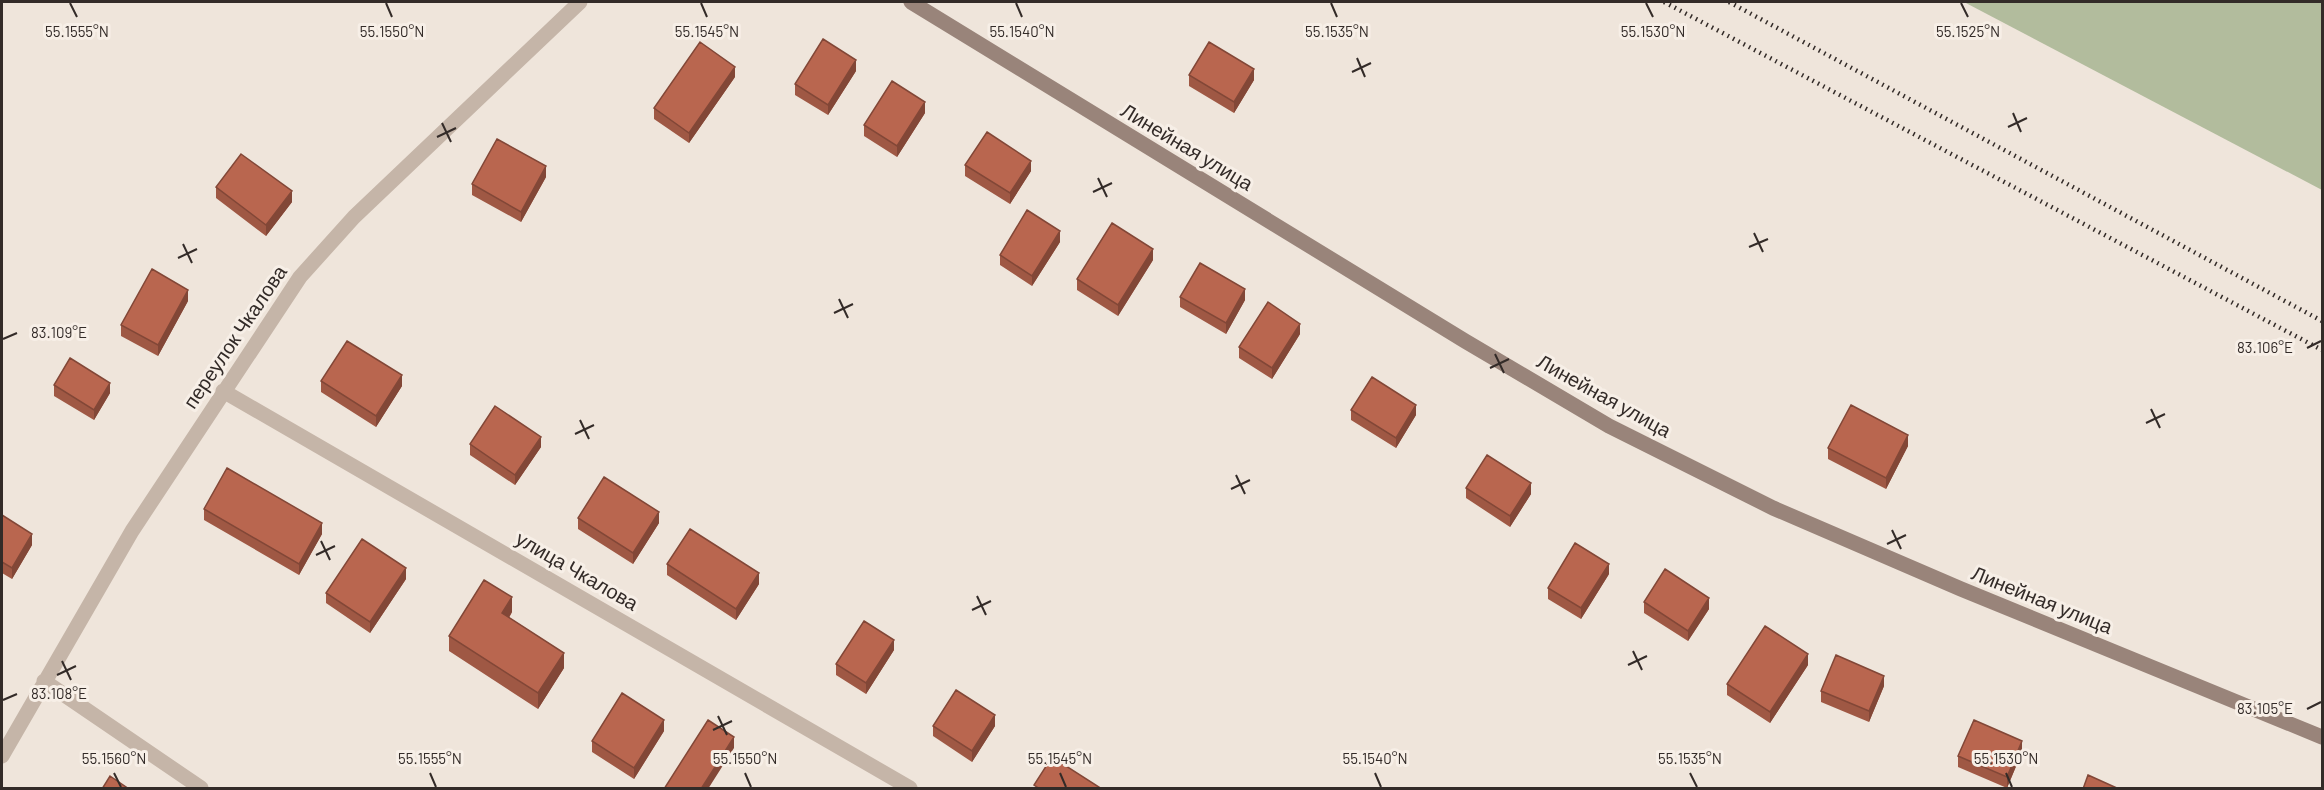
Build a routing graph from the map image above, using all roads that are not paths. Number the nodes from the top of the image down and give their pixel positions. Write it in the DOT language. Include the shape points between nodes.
graph roads {
  1 [pos="580,2"];
  2 [pos="911,2"];
  3 [pos="224,391"];
  4 [pos="44,681"];
  5 [pos="2322,737"];
  6 [pos="2,756"];
  7 [pos="201,789"];
  8 [pos="910,789"];
  1 -- 3 [label="street, переулок Чкалова" via="354,217 300,277"];
  2 -- 5 [label="main road, Линейная улица" via="1609,426 1773,508"];
  3 -- 4 [label="street, переулок Чкалова" via="132,531"];
  3 -- 8 [label="street, улица Чкалова"];
  4 -- 6 [label="street, переулок Чкалова"];
  4 -- 7 [label="street"];
}
